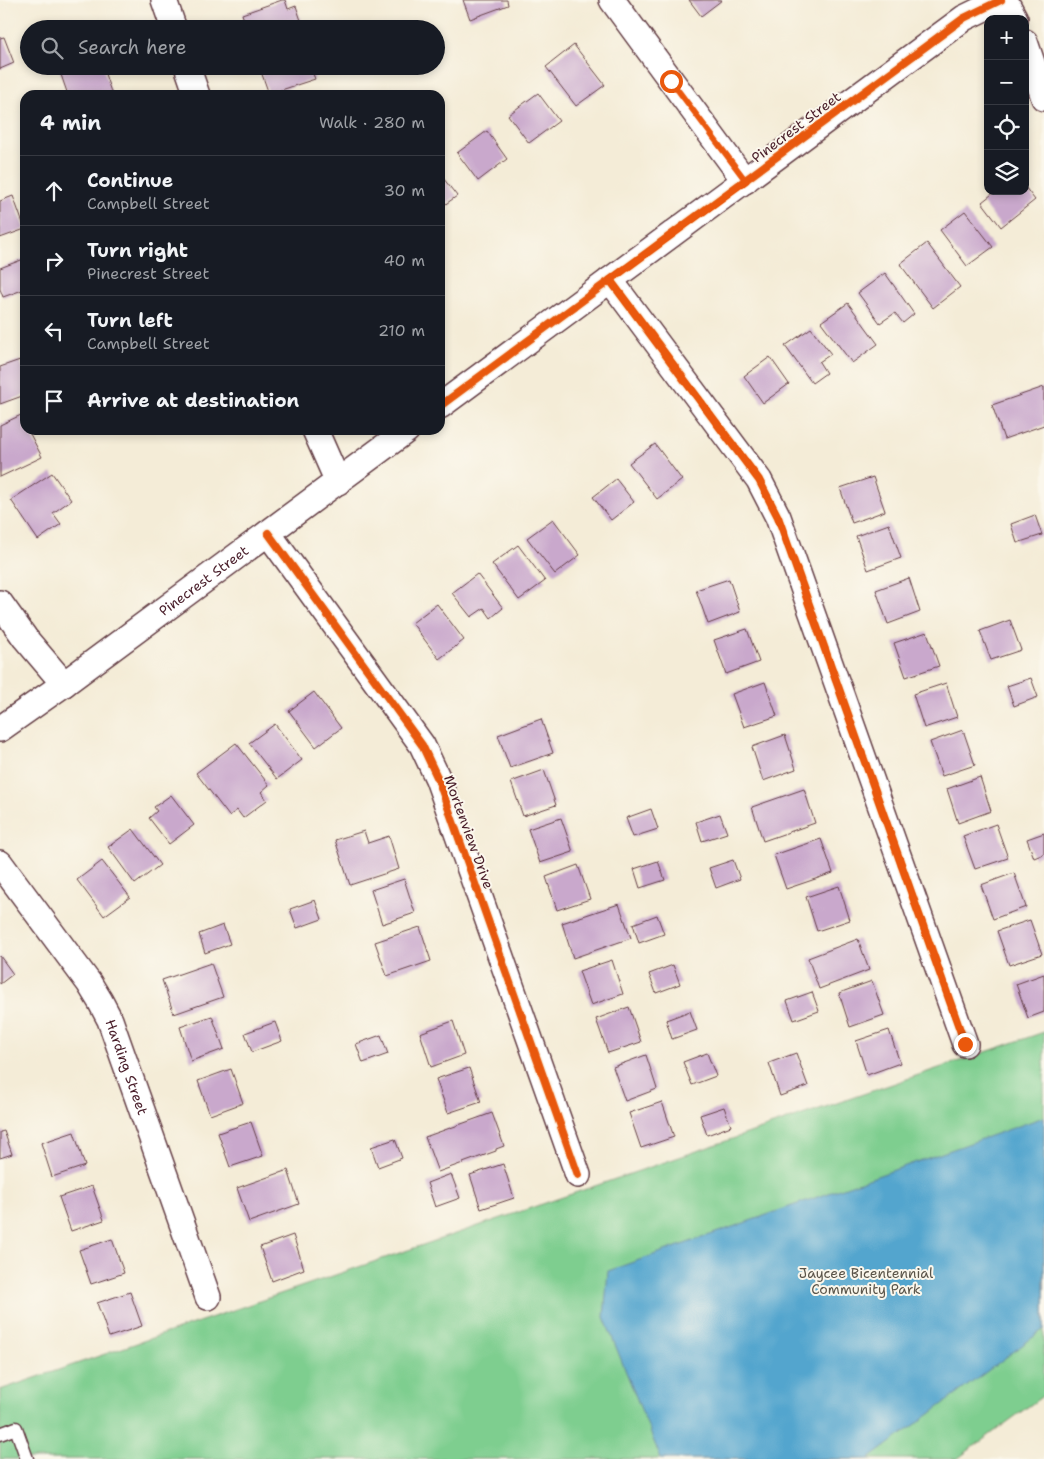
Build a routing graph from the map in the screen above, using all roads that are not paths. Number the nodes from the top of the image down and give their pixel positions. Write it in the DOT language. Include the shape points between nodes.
graph roads {
  1 [pos="164,0"];
  2 [pos="612,0"];
  3 [pos="1001,0"];
  4 [pos="1005,0"];
  5 [pos="1013,15"];
  6 [pos="171,20"];
  7 [pos="1029,54"];
  8 [pos="190,75"];
  9 [pos="195,90"];
  10 [pos="1044,98"];
  11 [pos="746,181"];
  12 [pos="610,280"];
  13 [pos="445,402"];
  14 [pos="317,435"];
  15 [pos="400,435"];
  16 [pos="338,482"];
  17 [pos="268,533"];
  18 [pos="0,603"];
  19 [pos="64,684"];
  20 [pos="0,729"];
  21 [pos="0,862"];
  22 [pos="965,1044"];
  23 [pos="578,1175"];
  24 [pos="208,1297"];
  25 [pos="0,1434"];
  26 [pos="27,1459"];
  1 -- 6 [label="street"];
  2 -- 11 [label="street"];
  3 -- 11 [label="street, Pinecrest Street" via="964,18"];
  4 -- 5 [label="street"];
  7 -- 10 [label="street"];
  8 -- 9 [label="street"];
  11 -- 12 [label="street, Pinecrest Street"];
  12 -- 13 [label="street, Pinecrest Street"];
  12 -- 22 [label="street" via="759,480 778,517"];
  14 -- 16 [label="street"];
  15 -- 16 [label="street, Pinecrest Street"];
  16 -- 17 [label="street, Pinecrest Street"];
  17 -- 19 [label="street, Pinecrest Street"];
  17 -- 23 [label="street, Mortenview Drive" via="422,745 438,779"];
  18 -- 19 [label="street"];
  19 -- 20 [label="street, Pinecrest Street"];
  21 -- 24 [label="street, Harding Street" via="104,1007"];
  25 -- 26 [label="lane" via="16,1428"];
}
